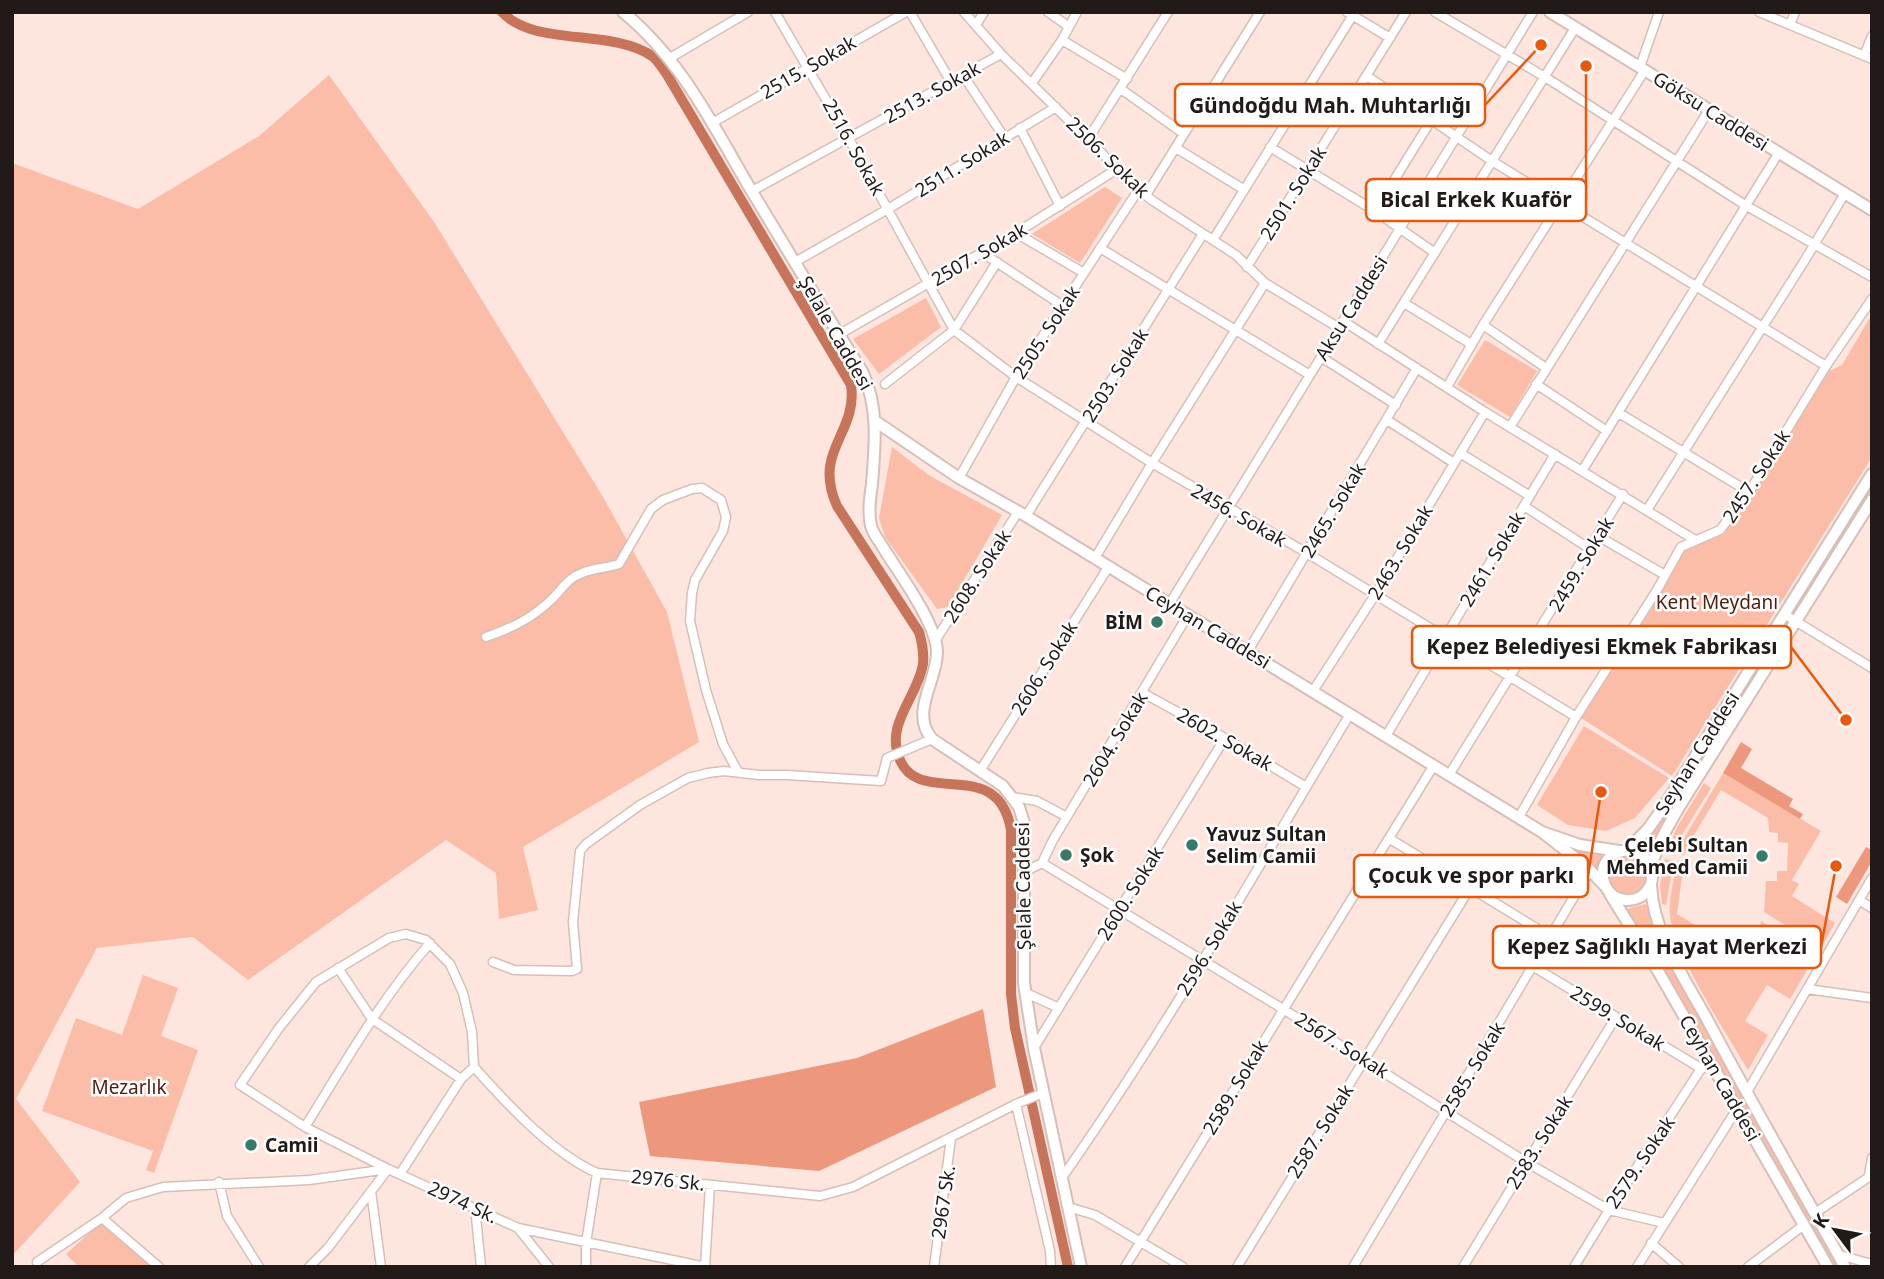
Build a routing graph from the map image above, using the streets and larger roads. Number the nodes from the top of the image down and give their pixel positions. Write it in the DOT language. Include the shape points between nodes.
graph roads {
  1 [pos="623,12"];
  2 [pos="748,12"];
  3 [pos="775,12"];
  4 [pos="908,12"];
  5 [pos="964,12"];
  6 [pos="984,12"];
  7 [pos="1048,12"];
  8 [pos="1077,12"];
  9 [pos="1168,12"];
  10 [pos="1260,12"];
  11 [pos="1406,12"];
  12 [pos="1435,12"];
  13 [pos="1532,12"];
  14 [pos="1550,12"];
  15 [pos="1659,12"];
  16 [pos="1759,12"];
  17 [pos="1795,12"];
  18 [pos="1350,14"];
  19 [pos="891,16"];
  20 [pos="976,25"];
  21 [pos="1790,25"];
  22 [pos="1068,26"];
  23 [pos="1575,27"];
  24 [pos="1872,36"];
  25 [pos="1390,38"];
  26 [pos="1062,40"];
  27 [pos="1001,54"];
  28 [pos="1506,55"];
  29 [pos="1868,57"];
  30 [pos="670,58"];
  31 [pos="808,66"];
  32 [pos="1642,68"];
  33 [pos="963,75"];
  34 [pos="1367,76"];
  35 [pos="1545,77"];
  36 [pos="1127,79"];
  37 [pos="951,82"];
  38 [pos="1031,83"];
  39 [pos="1121,89"];
  40 [pos="1056,107"];
  41 [pos="1709,110"];
  42 [pos="1432,119"];
  43 [pos="1612,120"];
  44 [pos="712,123"];
  45 [pos="1020,128"];
  46 [pos="1184,134"];
  47 [pos="1004,137"];
  48 [pos="1456,137"];
  49 [pos="849,139"];
  50 [pos="1088,139"];
  51 [pos="1270,147"];
  52 [pos="1175,148"];
  53 [pos="1778,154"];
  54 [pos="1492,161"];
  55 [pos="1678,161"];
  56 [pos="1117,169"];
  57 [pos="1308,170"];
  58 [pos="1243,189"];
  59 [pos="752,191"];
  60 [pos="1142,192"];
  61 [pos="1844,195"];
  62 [pos="1560,202"];
  63 [pos="1745,205"];
  64 [pos="1060,206"];
  65 [pos="888,209"];
  66 [pos="1375,211"];
  67 [pos="1872,211"];
  68 [pos="1400,228"];
  69 [pos="1016,233"];
  70 [pos="1203,234"];
  71 [pos="1213,240"];
  72 [pos="1626,243"];
  73 [pos="1816,244"];
  74 [pos="1100,248"];
  75 [pos="981,252"];
  76 [pos="1435,253"];
  77 [pos="795,262"];
  78 [pos="997,262"];
  79 [pos="1247,267"];
  80 [pos="1084,273"];
  81 [pos="1872,277"];
  82 [pos="930,283"];
  83 [pos="1265,283"];
  84 [pos="1696,285"];
  85 [pos="1168,290"];
  86 [pos="1872,299"];
  87 [pos="1404,303"];
  88 [pos="1062,306"];
  89 [pos="1341,325"];
  90 [pos="1482,325"];
  91 [pos="1763,327"];
  92 [pos="954,330"];
  93 [pos="1235,330"];
  94 [pos="838,335"];
  95 [pos="1378,344"];
  96 [pos="1471,344"];
  97 [pos="1321,357"];
  98 [pos="1826,366"];
  99 [pos="1417,368"];
  100 [pos="1546,368"];
  101 [pos="1310,375"];
  102 [pos="1016,377"];
  103 [pos="885,384"];
  104 [pos="1536,384"];
  105 [pos="1447,387"];
  106 [pos="1396,405"];
  107 [pos="1485,412"];
  108 [pos="1619,413"];
  109 [pos="1387,420"];
  110 [pos="875,421"];
  111 [pos="1086,422"];
  112 [pos="1510,427"];
  113 [pos="1607,431"];
  114 [pos="1460,453"];
  115 [pos="1684,453"];
  116 [pos="1555,454"];
  117 [pos="1152,463"];
  118 [pos="1454,463"];
  119 [pos="1582,471"];
  120 [pos="1872,474"];
  121 [pos="959,478"];
  122 [pos="1749,492"];
  123 [pos="1623,494"];
  124 [pos="1530,496"];
  125 [pos="1872,500"];
  126 [pos="1524,506"];
  127 [pos="1228,509"];
  128 [pos="1647,510"];
  129 [pos="1022,514"];
  130 [pos="1598,536"];
  131 [pos="1695,540"];
  132 [pos="1590,549"];
  133 [pos="1307,553"];
  134 [pos="1095,558"];
  135 [pos="1109,566"];
  136 [pos="1665,575"];
  137 [pos="1374,595"];
  138 [pos="1170,604"];
  139 [pos="1784,614"];
  140 [pos="1188,615"];
  141 [pos="1796,622"];
  142 [pos="486,637"];
  143 [pos="1445,637"];
  144 [pos="935,641"];
  145 [pos="1248,651"];
  146 [pos="1872,668"];
  147 [pos="1511,678"];
  148 [pos="1313,691"];
  149 [pos="1143,693"];
  150 [pos="1350,714"];
  151 [pos="1576,717"];
  152 [pos="1386,736"];
  153 [pos="1225,738"];
  154 [pos="932,739"];
  155 [pos="1434,765"];
  156 [pos="980,771"];
  157 [pos="738,772"];
  158 [pos="1450,775"];
  159 [pos="1306,787"];
  160 [pos="1013,797"];
  161 [pos="1067,817"];
  162 [pos="1519,817"];
  163 [pos="1542,832"];
  164 [pos="1390,839"];
  165 [pos="1623,851"];
  166 [pos="1042,863"];
  167 [pos="1652,868"];
  168 [pos="1590,870"];
  169 [pos="1024,872"];
  170 [pos="1872,878"];
  171 [pos="1651,885"];
  172 [pos="1470,888"];
  173 [pos="1606,888"];
  174 [pos="1859,900"];
  175 [pos="1872,908"];
  176 [pos="1119,911"];
  177 [pos="1551,937"];
  178 [pos="430,943"];
  179 [pos="1202,959"];
  180 [pos="494,962"];
  181 [pos="1534,967"];
  182 [pos="338,968"];
  183 [pos="1807,989"];
  184 [pos="1026,993"];
  185 [pos="1872,998"];
  186 [pos="1059,1008"];
  187 [pos="1283,1009"];
  188 [pos="1616,1017"];
  189 [pos="372,1019"];
  190 [pos="1034,1048"];
  191 [pos="1708,1058"];
  192 [pos="1364,1059"];
  193 [pos="474,1067"];
  194 [pos="1702,1069"];
  195 [pos="461,1079"];
  196 [pos="1746,1092"];
  197 [pos="1043,1093"];
  198 [pos="1016,1104"];
  199 [pos="1737,1109"];
  200 [pos="1446,1112"];
  201 [pos="304,1126"];
  202 [pos="951,1138"];
  203 [pos="1872,1158"];
  204 [pos="1527,1162"];
  205 [pos="388,1169"];
  206 [pos="597,1173"];
  207 [pos="400,1174"];
  208 [pos="1870,1175"];
  209 [pos="1061,1179"];
  210 [pos="219,1182"];
  211 [pos="710,1185"];
  212 [pos="370,1191"];
  213 [pos="475,1207"];
  214 [pos="1068,1207"];
  215 [pos="1609,1210"];
  216 [pos="1815,1213"];
  217 [pos="102,1218"];
  218 [pos="1664,1223"];
  219 [pos="1804,1225"];
  220 [pos="518,1228"];
  221 [pos="1142,1240"];
  222 [pos="586,1242"];
  223 [pos="1651,1243"];
  224 [pos="1839,1255"];
  225 [pos="37,1262"];
  226 [pos="1872,1264"];
  227 [pos="159,1267"];
  228 [pos="258,1267"];
  229 [pos="309,1267"];
  230 [pos="381,1267"];
  231 [pos="481,1267"];
  232 [pos="549,1267"];
  233 [pos="586,1267"];
  234 [pos="705,1267"];
  235 [pos="934,1267"];
  236 [pos="1051,1267"];
  237 [pos="1081,1267"];
  238 [pos="1125,1267"];
  239 [pos="1183,1267"];
  240 [pos="1237,1267"];
  241 [pos="1353,1267"];
  242 [pos="1463,1267"];
  243 [pos="1574,1267"];
  244 [pos="1636,1267"];
  245 [pos="1679,1267"];
  246 [pos="1748,1267"];
  247 [pos="1828,1267"];
  248 [pos="1845,1267"];
  1 -- 30 [label="street, Şelale Caddesi"];
  2 -- 30 [label="street"];
  3 -- 31 [label="street, 2516. Sokak"];
  4 -- 19 [label="street, 2515. Sokak"];
  4 -- 37 [label="street"];
  5 -- 20 [label="street, 2506. Sokak"];
  6 -- 20 [label="street"];
  7 -- 22 [label="street"];
  8 -- 22 [label="street"];
  9 -- 36 [label="street"];
  10 -- 46 [label="street, 2505. Sokak"];
  11 -- 25 [label="street, 2501. Sokak"];
  12 -- 28 [label="street"];
  13 -- 28 [label="street, Aksu Caddesi"];
  14 -- 23 [label="street, Göksu Caddesi"];
  15 -- 32 [label="street"];
  16 -- 21 [label="street"];
  17 -- 21 [label="street"];
  18 -- 25 [label="street"];
  18 -- 51 [label="street"];
  19 -- 31 [label="street, 2515. Sokak"];
  20 -- 27 [label="street, 2506. Sokak"];
  21 -- 29 [label="street"];
  22 -- 26 [label="street"];
  23 -- 32 [label="street, Göksu Caddesi"];
  23 -- 35 [label="street"];
  24 -- 29 [label="street"];
  25 -- 34 [label="street, 2501. Sokak"];
  26 -- 36 [label="street"];
  26 -- 38 [label="street"];
  27 -- 33 [label="street, 2513. Sokak"];
  27 -- 38 [label="street, 2506. Sokak"];
  28 -- 35 [label="street"];
  28 -- 48 [label="street, Aksu Caddesi"];
  30 -- 44 [label="street, Şelale Caddesi"];
  31 -- 44 [label="street, 2515. Sokak"];
  31 -- 49 [label="street, 2516. Sokak"];
  32 -- 41 [label="street, Göksu Caddesi"];
  32 -- 43 [label="street"];
  33 -- 37 [label="street, 2513. Sokak"];
  33 -- 47 [label="street"];
  34 -- 42 [label="street"];
  34 -- 57 [label="street, 2501. Sokak"];
  35 -- 43 [label="street"];
  35 -- 54 [label="street"];
  36 -- 39 [label="street"];
  37 -- 49 [label="street, 2513. Sokak"];
  38 -- 40 [label="street, 2506. Sokak"];
  39 -- 46 [label="street"];
  39 -- 50 [label="street"];
  40 -- 45 [label="street, 2511. Sokak"];
  40 -- 50 [label="street, 2506. Sokak"];
  41 -- 53 [label="street, Göksu Caddesi"];
  41 -- 55 [label="street"];
  42 -- 48 [label="street"];
  42 -- 66 [label="street"];
  43 -- 55 [label="street"];
  43 -- 62 [label="street"];
  44 -- 59 [label="street, Şelale Caddesi"];
  45 -- 47 [label="street, 2511. Sokak"];
  45 -- 64 [label="street"];
  46 -- 52 [label="street, 2505. Sokak"];
  47 -- 65 [label="street, 2511. Sokak"];
  48 -- 54 [label="street"];
  48 -- 68 [label="street, Aksu Caddesi"];
  49 -- 59 [label="street, 2513. Sokak"];
  49 -- 65 [label="street, 2516. Sokak"];
  50 -- 56 [label="street, 2506. Sokak"];
  51 -- 57 [label="street"];
  51 -- 58 [label="street"];
  52 -- 58 [label="street"];
  52 -- 60 [label="street, 2505. Sokak"];
  53 -- 61 [label="street, Göksu Caddesi"];
  53 -- 63 [label="street"];
  54 -- 62 [label="street"];
  54 -- 76 [label="street"];
  55 -- 63 [label="street"];
  55 -- 72 [label="street"];
  56 -- 60 [label="street, 2506. Sokak"];
  56 -- 64 [label="street, 2507. Sokak"];
  57 -- 66 [label="street"];
  57 -- 79 [label="street, 2501. Sokak"];
  58 -- 71 [label="street"];
  59 -- 77 [label="street, Şelale Caddesi"];
  60 -- 70 [label="street, 2506. Sokak"];
  60 -- 74 [label="street, 2505. Sokak"];
  61 -- 67 [label="street, Göksu Caddesi"];
  61 -- 73 [label="street"];
  62 -- 72 [label="street"];
  62 -- 90 [label="street"];
  63 -- 73 [label="street"];
  63 -- 84 [label="street"];
  64 -- 69 [label="street, 2507. Sokak"];
  65 -- 77 [label="street, 2511. Sokak"];
  65 -- 82 [label="street, 2516. Sokak"];
  66 -- 68 [label="street"];
  68 -- 76 [label="street"];
  68 -- 89 [label="street, Aksu Caddesi"];
  69 -- 75 [label="street, 2507. Sokak"];
  69 -- 80 [label="street"];
  70 -- 71 [label="street, 2506. Sokak"];
  70 -- 85 [label="street, 2503. Sokak"];
  71 -- 79 [label="street, 2506. Sokak"];
  72 -- 84 [label="street"];
  72 -- 100 [label="street"];
  73 -- 81 [label="street"];
  73 -- 91 [label="street"];
  74 -- 80 [label="street, 2505. Sokak"];
  74 -- 85 [label="street"];
  75 -- 78 [label="street"];
  75 -- 82 [label="street, 2507. Sokak"];
  76 -- 87 [label="street"];
  77 -- 94 [label="street, Şelale Caddesi"];
  78 -- 88 [label="street"];
  78 -- 92 [label="street"];
  79 -- 83 [label="street, 2506. Sokak"];
  80 -- 88 [label="street, 2505. Sokak"];
  82 -- 92 [label="street, 2456. Sokak"];
  82 -- 94 [label="street, 2507. Sokak"];
  83 -- 89 [label="street, 2506. Sokak"];
  83 -- 93 [label="street"];
  84 -- 91 [label="street"];
  84 -- 108 [label="street"];
  85 -- 93 [label="street"];
  85 -- 111 [label="street, 2503. Sokak"];
  86 -- 98 [label="street, 2457. Sokak"];
  87 -- 95 [label="street"];
  87 -- 96 [label="street"];
  88 -- 102 [label="street, 2505. Sokak"];
  89 -- 95 [label="street, 2506. Sokak"];
  89 -- 97 [label="street, Aksu Caddesi"];
  90 -- 96 [label="street"];
  90 -- 100 [label="street"];
  91 -- 98 [label="street"];
  91 -- 115 [label="street"];
  92 -- 102 [label="street, 2456. Sokak"];
  92 -- 103 [label="street"];
  93 -- 101 [label="street"];
  93 -- 117 [label="street"];
  94 -- 110 [label="street, Şelale Caddesi" via="872,393"];
  95 -- 99 [label="street, 2506. Sokak"];
  96 -- 105 [label="street"];
  97 -- 101 [label="street, Aksu Caddesi"];
  97 -- 106 [label="street"];
  98 -- 122 [label="street, 2457. Sokak"];
  99 -- 105 [label="street, 2506. Sokak"];
  99 -- 106 [label="street, 2465. Sokak"];
  100 -- 104 [label="street"];
  101 -- 127 [label="street, Aksu Caddesi"];
  102 -- 111 [label="street, 2456. Sokak"];
  102 -- 121 [label="street, 2505. Sokak"];
  104 -- 112 [label="street"];
  104 -- 113 [label="street"];
  105 -- 107 [label="street, 2506. Sokak"];
  106 -- 109 [label="street, 2465. Sokak"];
  107 -- 112 [label="street, 2506. Sokak"];
  107 -- 114 [label="street, 2463. Sokak"];
  108 -- 113 [label="street"];
  108 -- 115 [label="street"];
  109 -- 118 [label="street"];
  109 -- 133 [label="street, 2465. Sokak"];
  110 -- 121 [label="street, Ceyhan Caddesi"];
  110 -- 144 [label="street, Şelale Caddesi" via="872,529"];
  111 -- 117 [label="street, 2456. Sokak"];
  111 -- 129 [label="street, 2503. Sokak"];
  112 -- 116 [label="street, 2506. Sokak"];
  113 -- 119 [label="street"];
  114 -- 118 [label="street, 2463. Sokak"];
  114 -- 124 [label="street"];
  115 -- 122 [label="street"];
  115 -- 128 [label="street"];
  116 -- 119 [label="street, 2506. Sokak"];
  116 -- 124 [label="street, 2461. Sokak"];
  117 -- 127 [label="street, 2456. Sokak"];
  117 -- 134 [label="street"];
  118 -- 137 [label="street, 2463. Sokak"];
  119 -- 123 [label="street, 2506. Sokak"];
  120 -- 139 [label="street, Seyhan Caddesi"];
  121 -- 129 [label="street, Ceyhan Caddesi"];
  122 -- 131 [label="street, 2457. Sokak" via="1720,530"];
  123 -- 128 [label="street, 2506. Sokak"];
  123 -- 130 [label="street, 2459. Sokak"];
  124 -- 126 [label="street, 2461. Sokak"];
  125 -- 141 [label="street, Seyhan Caddesi"];
  126 -- 132 [label="street"];
  126 -- 143 [label="street, 2461. Sokak"];
  127 -- 133 [label="street, 2456. Sokak"];
  127 -- 138 [label="street, Aksu Caddesi"];
  128 -- 131 [label="street, 2506. Sokak"];
  129 -- 134 [label="street, Ceyhan Caddesi"];
  129 -- 144 [label="street, 2608. Sokak"];
  130 -- 132 [label="street, 2459. Sokak"];
  130 -- 136 [label="street"];
  131 -- 136 [label="street, 2457. Sokak" via="1681,547"];
  132 -- 147 [label="street, 2459. Sokak"];
  133 -- 137 [label="street, 2456. Sokak"];
  133 -- 145 [label="street, 2465. Sokak"];
  134 -- 135 [label="street, Ceyhan Caddesi"];
  135 -- 138 [label="street, Ceyhan Caddesi"];
  135 -- 156 [label="street, 2606. Sokak"];
  136 -- 151 [label="street, 2457. Sokak"];
  137 -- 143 [label="street, 2456. Sokak"];
  137 -- 148 [label="street, 2463. Sokak"];
  138 -- 140 [label="street, Ceyhan Caddesi"];
  139 -- 141 [label="street"];
  139 -- 165 [label="street, Seyhan Caddesi" via="1657,816"];
  140 -- 145 [label="street, Ceyhan Caddesi"];
  140 -- 149 [label="street, 2604. Sokak"];
  141 -- 146 [label="street"];
  141 -- 167 [label="street, Seyhan Caddesi" via="1679,807"];
  142 -- 157 [label="street" via="529,619 582,573 620,564 651,509 663,500 692,489 712,493 721,500 726,517 695,580 690,621 716,723"];
  143 -- 147 [label="street, 2456. Sokak"];
  143 -- 152 [label="street, 2461. Sokak"];
  144 -- 154 [label="street, Şelale Caddesi" via="937,653 922,718"];
  145 -- 148 [label="street, Ceyhan Caddesi"];
  147 -- 151 [label="street, 2456. Sokak"];
  147 -- 158 [label="street, 2459. Sokak"];
  148 -- 150 [label="street, Ceyhan Caddesi"];
  149 -- 153 [label="street, 2602. Sokak"];
  149 -- 161 [label="street, 2604. Sokak"];
  150 -- 152 [label="street, Ceyhan Caddesi"];
  150 -- 159 [label="street, 2596. Sokak"];
  151 -- 162 [label="street, 2457. Sokak"];
  152 -- 155 [label="street, Ceyhan Caddesi"];
  153 -- 159 [label="street, 2602. Sokak"];
  153 -- 176 [label="street, 2600. Sokak"];
  154 -- 156 [label="street, Şelale Caddesi"];
  154 -- 157 [label="street" via="887,758 881,781"];
  155 -- 158 [label="street, Ceyhan Caddesi"];
  155 -- 164 [label="street, 2589. Sokak"];
  156 -- 160 [label="street, Şelale Caddesi"];
  157 -- 180 [label="street" via="708,772 688,778 640,804 580,851 572,922 576,969 514,970"];
  158 -- 162 [label="street, Ceyhan Caddesi"];
  159 -- 179 [label="street, 2596. Sokak"];
  160 -- 161 [label="street" via="1037,801"];
  160 -- 169 [label="street, Şelale Caddesi" via="1024,823"];
  161 -- 166 [label="street, 2604. Sokak"];
  162 -- 163 [label="street, Ceyhan Caddesi"];
  163 -- 165 [label="street, Ceyhan Caddesi" via="1580,845"];
  163 -- 168 [label="street, Ceyhan Caddesi"];
  164 -- 172 [label="street"];
  164 -- 187 [label="street, 2589. Sokak"];
  165 -- 167 [label="street" via="1642,854"];
  165 -- 173 [label="street" via="1606,861"];
  166 -- 169 [label="street"];
  166 -- 176 [label="street, 2567. Sokak"];
  167 -- 171 [label="street"];
  168 -- 173 [label="street, Ceyhan Caddesi"];
  168 -- 177 [label="street, 2585. Sokak"];
  169 -- 184 [label="street, Şelale Caddesi"];
  170 -- 174 [label="street"];
  171 -- 173 [label="street" via="1632,900 1623,900"];
  171 -- 196 [label="street, Ceyhan Caddesi" via="1662,933"];
  172 -- 177 [label="street"];
  172 -- 192 [label="street, 2587. Sokak"];
  173 -- 191 [label="street, Ceyhan Caddesi"];
  174 -- 175 [label="street"];
  174 -- 183 [label="street"];
  176 -- 179 [label="street, 2567. Sokak"];
  176 -- 186 [label="street, 2600. Sokak"];
  177 -- 181 [label="street, 2585. Sokak"];
  178 -- 182 [label="street" via="412,934 395,936"];
  178 -- 189 [label="street"];
  178 -- 193 [label="street" via="450,964 463,993"];
  179 -- 187 [label="street, 2567. Sokak"];
  179 -- 209 [label="street, 2596. Sokak"];
  181 -- 188 [label="street, 2599. Sokak"];
  181 -- 200 [label="street, 2585. Sokak"];
  182 -- 189 [label="street"];
  182 -- 201 [label="street, 2974 Sk." via="316,982 240,1085"];
  183 -- 185 [label="street"];
  183 -- 196 [label="street"];
  184 -- 186 [label="street"];
  184 -- 190 [label="street, Şelale Caddesi"];
  186 -- 190 [label="street, 2600. Sokak"];
  187 -- 192 [label="street, 2567. Sokak"];
  187 -- 221 [label="street, 2589. Sokak"];
  188 -- 194 [label="street, 2599. Sokak"];
  188 -- 204 [label="street, 2583. Sokak"];
  189 -- 195 [label="street"];
  189 -- 201 [label="street"];
  190 -- 197 [label="street, Şelale Caddesi"];
  191 -- 194 [label="street, 2579. Sokak"];
  191 -- 199 [label="street, Ceyhan Caddesi"];
  192 -- 200 [label="street, 2567. Sokak"];
  192 -- 240 [label="street, 2587. Sokak"];
  193 -- 195 [label="street"];
  193 -- 206 [label="street, 2976 Sk." via="534,1129 582,1167"];
  194 -- 215 [label="street, 2579. Sokak"];
  195 -- 207 [label="street"];
  196 -- 216 [label="street, Ceyhan Caddesi"];
  197 -- 198 [label="street, 2976 Sk."];
  197 -- 209 [label="street, Şelale Caddesi"];
  198 -- 202 [label="street, 2976 Sk."];
  198 -- 236 [label="street"];
  199 -- 218 [label="street"];
  199 -- 219 [label="street, Ceyhan Caddesi"];
  200 -- 204 [label="street, 2567. Sokak"];
  200 -- 241 [label="street, 2585. Sokak"];
  201 -- 205 [label="street, 2974 Sk."];
  202 -- 211 [label="street, 2976 Sk." via="853,1187 820,1196"];
  202 -- 235 [label="street, 2967 Sk."];
  203 -- 208 [label="street"];
  204 -- 215 [label="street, 2567. Sokak"];
  204 -- 242 [label="street, 2583. Sokak"];
  205 -- 207 [label="street, 2974 Sk."];
  205 -- 210 [label="street" via="309,1180"];
  205 -- 212 [label="street"];
  206 -- 211 [label="street, 2976 Sk."];
  206 -- 222 [label="street"];
  207 -- 213 [label="street, 2974 Sk."];
  208 -- 216 [label="street"];
  209 -- 214 [label="street, Şelale Caddesi"];
  210 -- 217 [label="street" via="163,1186 126,1198"];
  210 -- 228 [label="street" via="227,1216"];
  211 -- 234 [label="street"];
  212 -- 229 [label="street"];
  212 -- 230 [label="street"];
  213 -- 220 [label="street, 2974 Sk."];
  213 -- 231 [label="street"];
  214 -- 221 [label="street" via="1095,1215"];
  214 -- 237 [label="street, Şelale Caddesi"];
  215 -- 218 [label="street, 2567. Sokak"];
  215 -- 243 [label="street, 2579. Sokak"];
  216 -- 224 [label="street, Ceyhan Caddesi"];
  217 -- 225 [label="street"];
  217 -- 227 [label="street"];
  218 -- 223 [label="street"];
  219 -- 246 [label="street"];
  219 -- 247 [label="street, Ceyhan Caddesi"];
  220 -- 222 [label="street, 2974 Sk."];
  220 -- 232 [label="street"];
  221 -- 238 [label="street, 2589. Sokak"];
  221 -- 239 [label="street"];
  222 -- 233 [label="street"];
  222 -- 234 [label="street, 2974 Sk."];
  223 -- 244 [label="street"];
  223 -- 245 [label="street"];
  224 -- 226 [label="street"];
  224 -- 248 [label="street, Ceyhan Caddesi"];
}
